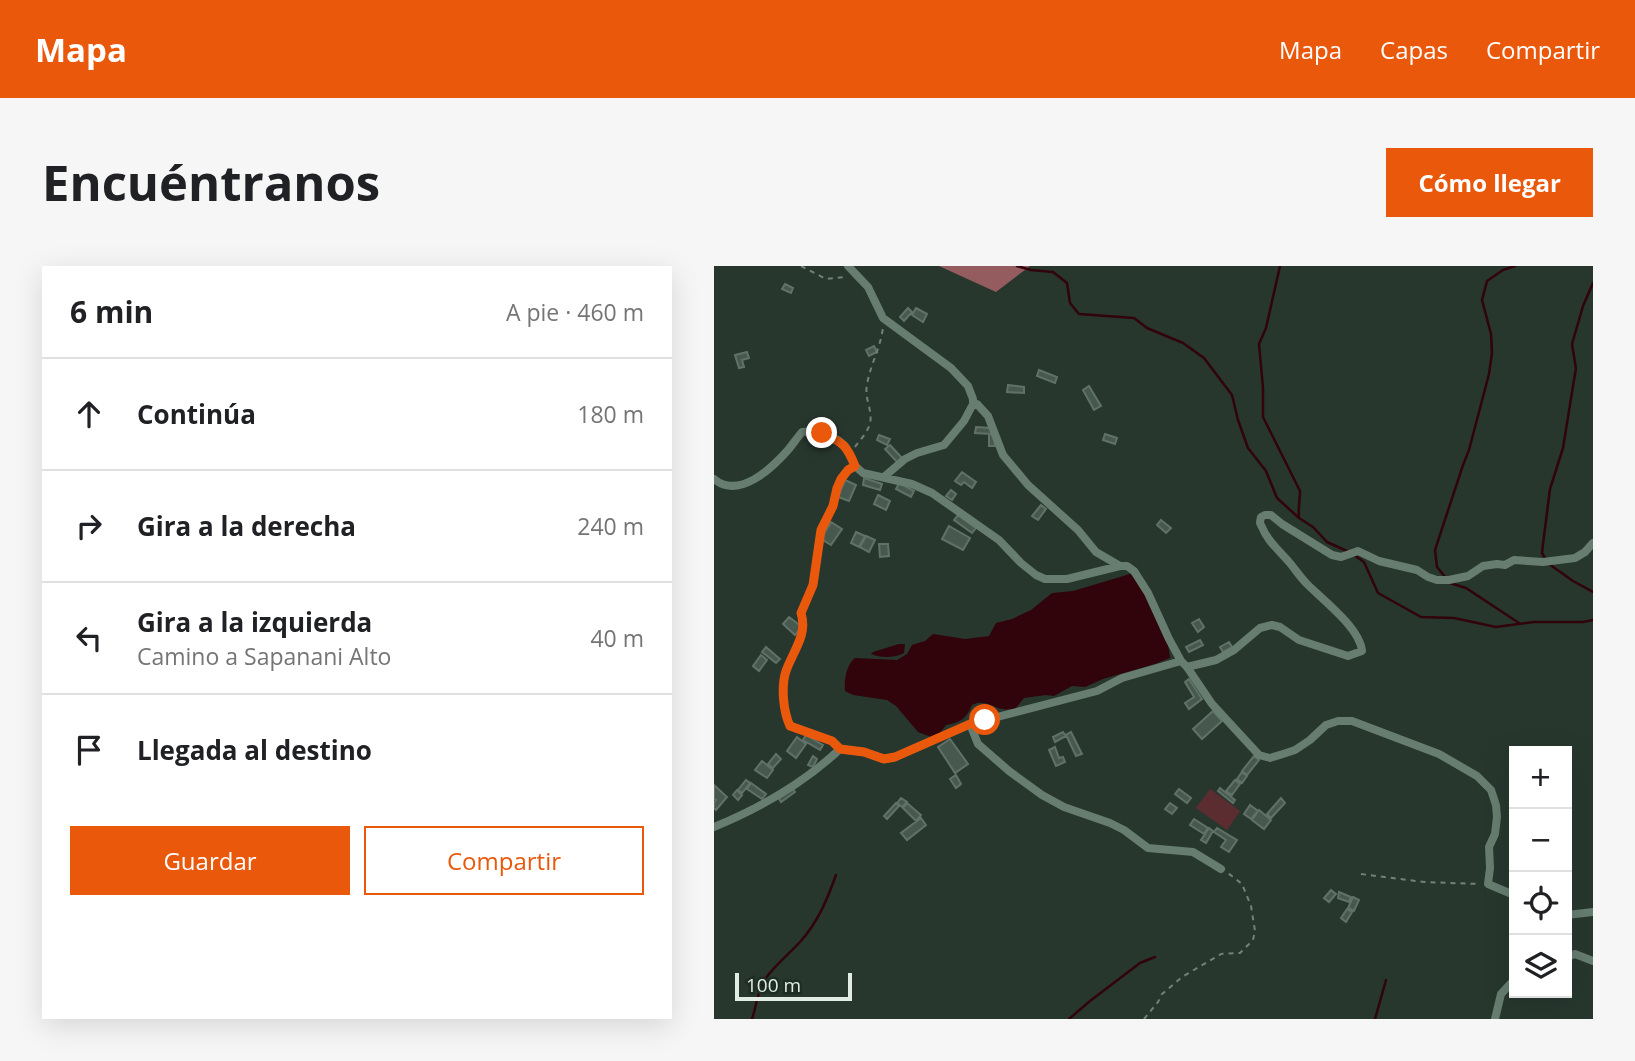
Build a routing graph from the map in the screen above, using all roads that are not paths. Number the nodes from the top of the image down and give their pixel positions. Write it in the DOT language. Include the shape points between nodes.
graph roads {
  1 [pos="848,266"];
  2 [pos="973,404"];
  3 [pos="885,476"];
  4 [pos="714,479"];
  5 [pos="1593,543"];
  6 [pos="1120,566"];
  7 [pos="1184,664"];
  8 [pos="970,724"];
  9 [pos="714,827"];
  10 [pos="1221,869"];
  11 [pos="1509,893"];
  12 [pos="1593,912"];
  13 [pos="1572,914"];
  14 [pos="1572,955"];
  15 [pos="1593,961"];
  16 [pos="1509,985"];
  17 [pos="1495,1019"];
  1 -- 2 [label="street" via="868,287 883,318 951,368 968,386"];
  2 -- 3 [label="street" via="944,445 905,459"];
  2 -- 6 [label="street" via="988,416 1003,455 1028,485 1096,552"];
  3 -- 4 [label="street" via="863,473 838,440 814,431 802,432 760,476 744,485 730,486"];
  3 -- 6 [label="street" via="932,494 999,540 1045,579 1067,579"];
  5 -- 7 [label="street" via="1575,558 1514,560 1483,566 1468,576 1437,580 1358,551 1332,555 1265,515 1260,524 1265,535 1352,627 1362,651 1348,656 1299,640 1272,625 1260,628 1216,660"];
  6 -- 7 [label="street" via="1127,566 1140,579"];
  7 -- 8 [label="street"];
  7 -- 11 [label="street" via="1212,704 1259,755 1270,758 1295,750 1326,725 1352,720 1439,754 1478,776 1491,790 1496,805 1489,884"];
  8 -- 9 [label="street" via="895,757 884,759 840,749 788,789"];
  8 -- 10 [label="street" via="978,744 1042,795 1117,826 1149,848 1193,852"];
  12 -- 13 [label="street"];
  14 -- 15 [label="street"];
  16 -- 17 [label="street" via="1501,994"];
}
